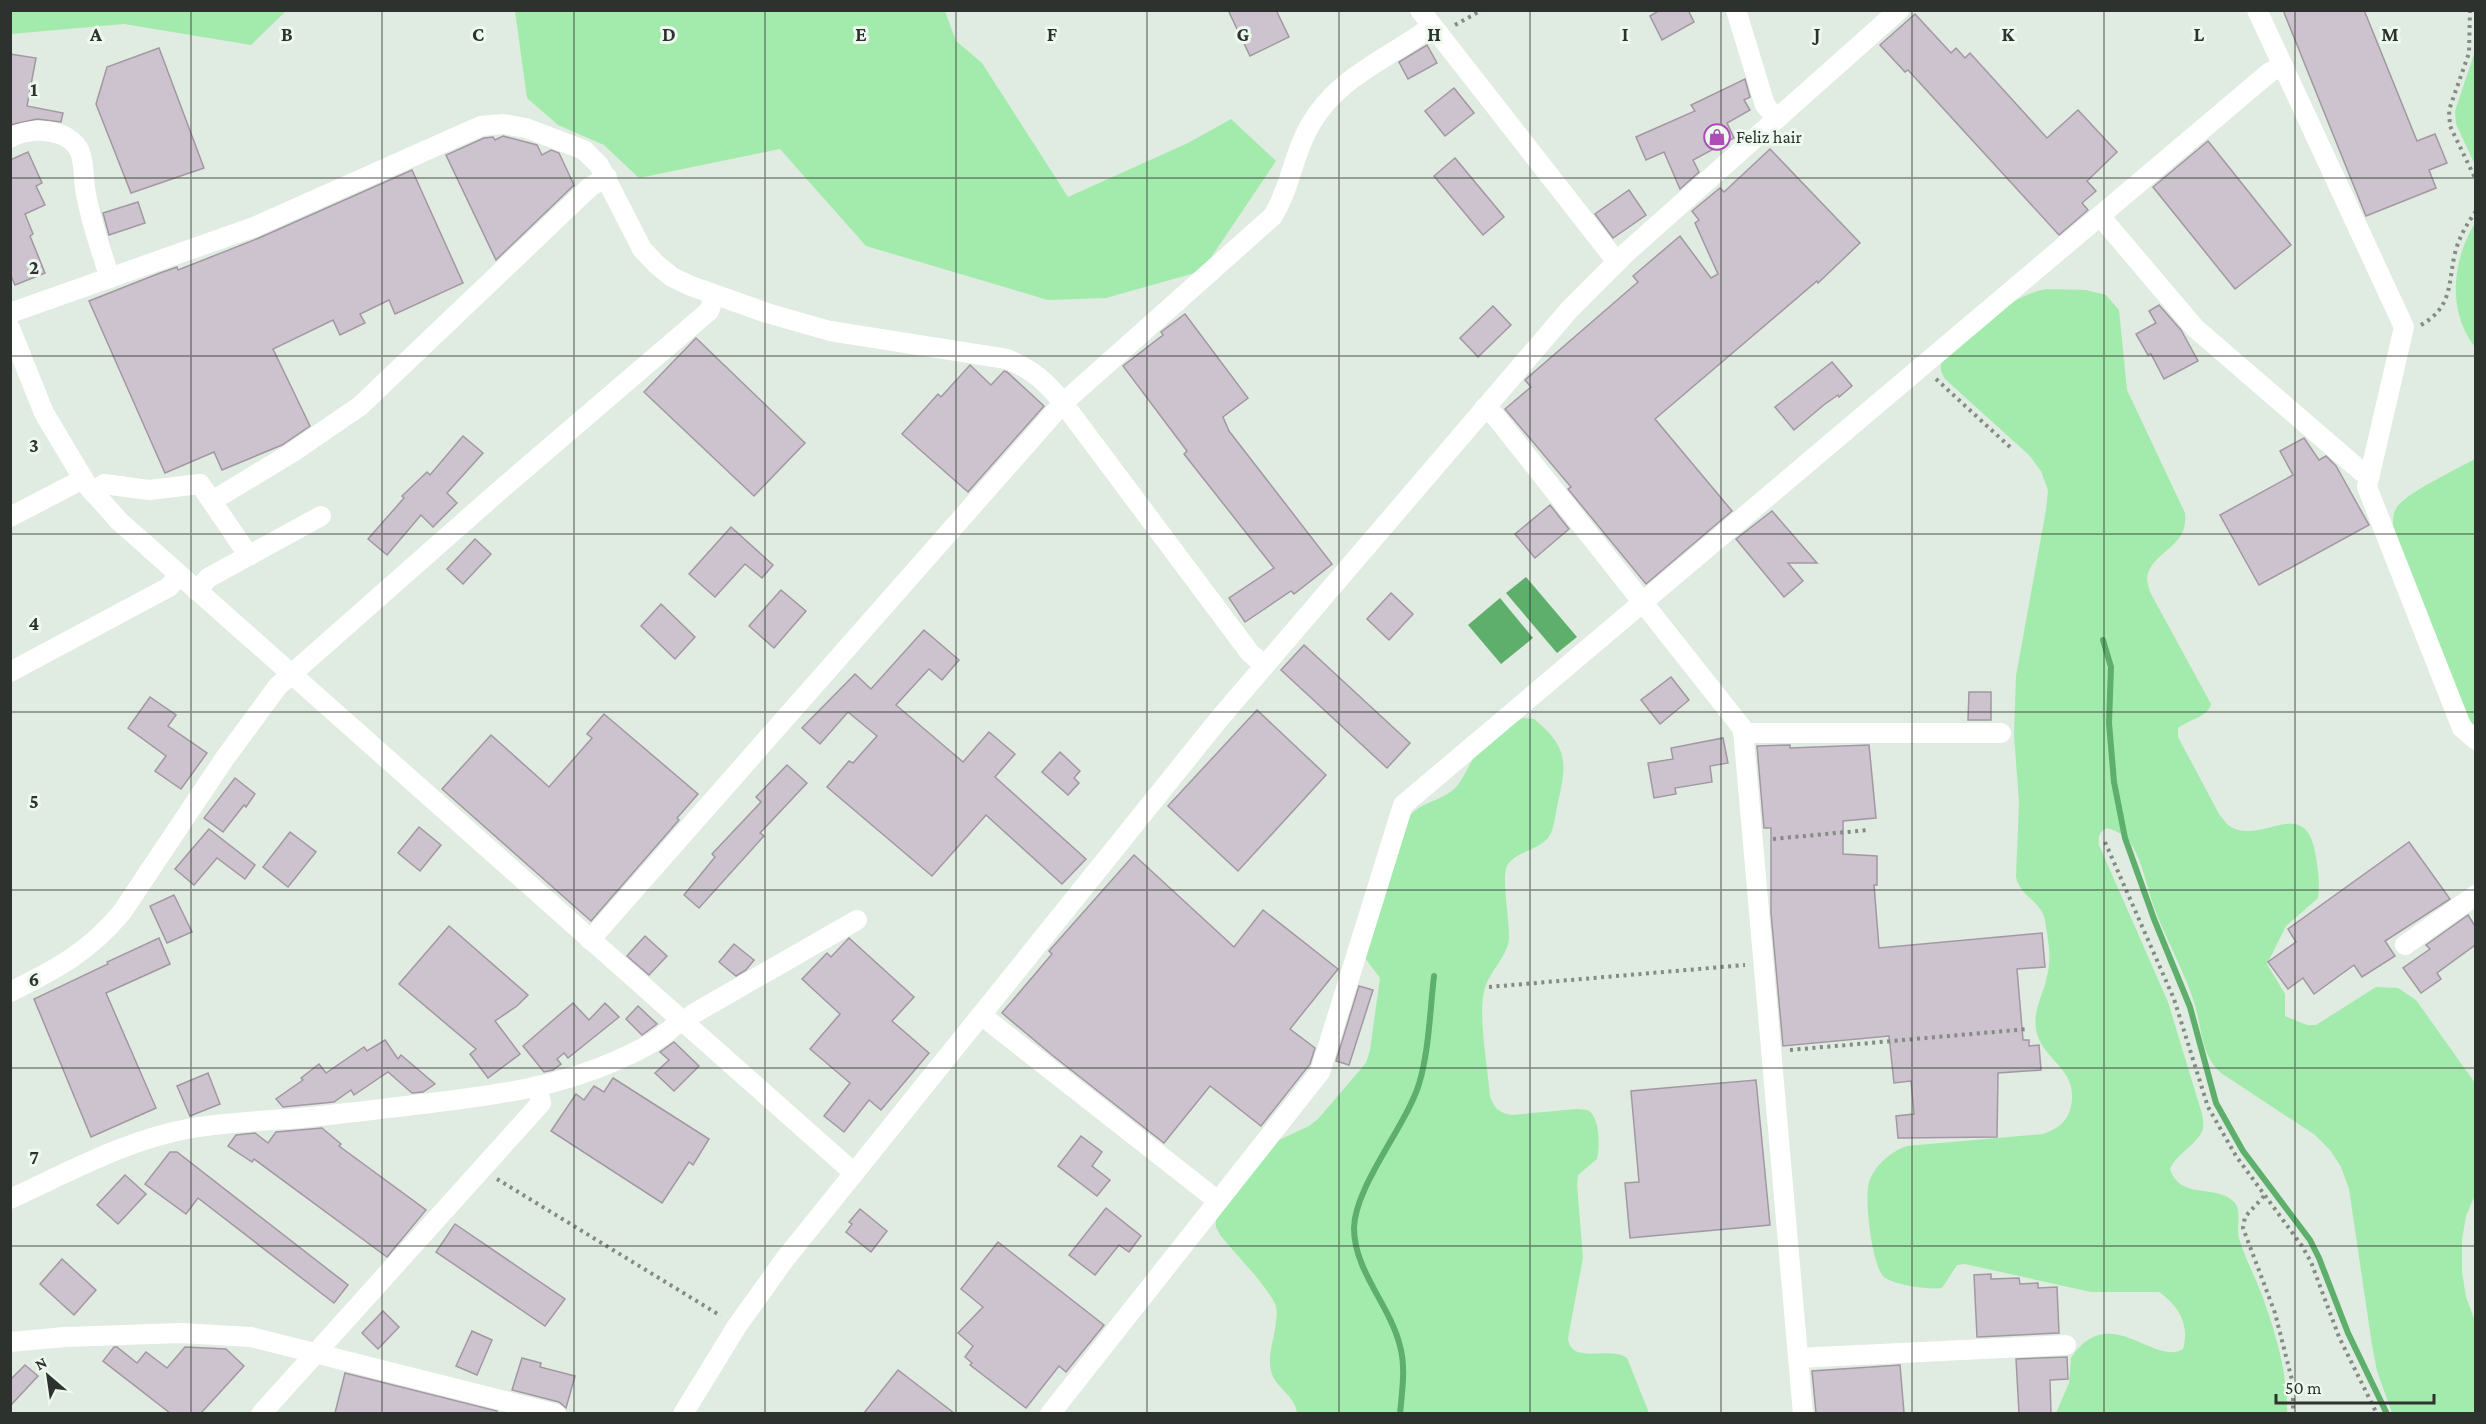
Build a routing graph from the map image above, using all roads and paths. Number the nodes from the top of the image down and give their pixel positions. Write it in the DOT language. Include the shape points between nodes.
graph roads {
  1 [pos="1420,10"];
  2 [pos="1482,10"];
  3 [pos="1736,10"];
  4 [pos="1899,10"];
  5 [pos="2257,10"];
  6 [pos="2470,10"];
  7 [pos="1436,31"];
  8 [pos="2283,66"];
  9 [pos="1778,119"];
  10 [pos="10,138"];
  11 [pos="607,177"];
  12 [pos="2475,180"];
  13 [pos="2475,211"];
  14 [pos="2100,216"];
  15 [pos="1617,262"];
  16 [pos="110,279"];
  17 [pos="715,295"];
  18 [pos="10,312"];
  19 [pos="10,328"];
  20 [pos="2404,329"];
  21 [pos="1923,366"];
  22 [pos="1063,403"];
  23 [pos="1485,407"];
  24 [pos="2011,448"];
  25 [pos="2370,474"];
  26 [pos="88,486"];
  27 [pos="212,501"];
  28 [pos="321,516"];
  29 [pos="10,517"];
  30 [pos="249,556"];
  31 [pos="179,575"];
  32 [pos="197,591"];
  33 [pos="1643,602"];
  34 [pos="1264,665"];
  35 [pos="10,672"];
  36 [pos="291,674"];
  37 [pos="1743,733"];
  38 [pos="2001,733"];
  39 [pos="2475,740"];
  40 [pos="1868,830"];
  41 [pos="1753,841"];
  42 [pos="2104,842"];
  43 [pos="2475,894"];
  44 [pos="857,920"];
  45 [pos="590,940"];
  46 [pos="2405,945"];
  47 [pos="1764,964"];
  48 [pos="1489,987"];
  49 [pos="10,992"];
  50 [pos="981,1015"];
  51 [pos="682,1022"];
  52 [pos="2028,1029"];
  53 [pos="1771,1052"];
  54 [pos="538,1087"];
  55 [pos="482,1168"];
  56 [pos="854,1173"];
  57 [pos="2265,1196"];
  58 [pos="10,1199"];
  59 [pos="1218,1201"];
  60 [pos="737,1326"];
  61 [pos="10,1342"];
  62 [pos="2066,1345"];
  63 [pos="317,1352"];
  64 [pos="1798,1358"];
  65 [pos="261,1413"];
  66 [pos="556,1413"];
  67 [pos="683,1413"];
  68 [pos="1050,1413"];
  69 [pos="1803,1413"];
  70 [pos="2294,1413"];
  71 [pos="2377,1413"];
  1 -- 7 [label="street"];
  2 -- 7 [label="path" via="1451,28"];
  3 -- 9 [label="street" via="1765,105"];
  4 -- 9 [label="street"];
  5 -- 8 [label="street"];
  6 -- 12 [label="path" via="2469,53 2449,110 2450,126"];
  7 -- 15 [label="street"];
  7 -- 22 [label="street" via="1367,67 1334,93 1309,127 1273,216"];
  8 -- 14 [label="street" via="2270,72"];
  8 -- 20 [label="street"];
  9 -- 15 [label="street"];
  10 -- 16 [label="street" via="38,130 75,144"];
  11 -- 16 [label="street" via="584,150 565,141 526,128 481,126 263,224"];
  11 -- 17 [label="street" via="642,249 672,277"];
  11 -- 27 [label="street" via="590,187 360,406"];
  13 -- 20 [label="path" via="2458,245 2444,305 2424,323"];
  14 -- 21 [label="street"];
  14 -- 25 [label="street" via="2195,328 2362,472"];
  15 -- 23 [label="street" via="1569,310"];
  16 -- 18 [label="street"];
  17 -- 22 [label="street" via="830,331 1007,359 1041,378"];
  17 -- 36 [label="street" via="709,311"];
  19 -- 26 [label="street" via="44,412"];
  20 -- 25 [label="street"];
  21 -- 24 [label="path"];
  21 -- 33 [label="street"];
  22 -- 34 [label="street" via="1250,653"];
  22 -- 45 [label="street"];
  23 -- 33 [label="street"];
  23 -- 34 [label="street"];
  25 -- 39 [label="street" via="2367,487 2462,728"];
  26 -- 27 [label="street" via="104,484 149,490 200,484"];
  26 -- 29 [label="street"];
  26 -- 31 [label="street" via="119,521"];
  27 -- 30 [label="street"];
  28 -- 30 [label="street"];
  30 -- 32 [label="street" via="208,578"];
  31 -- 32 [label="street"];
  31 -- 35 [label="street" via="169,587"];
  32 -- 36 [label="street"];
  33 -- 37 [label="street"];
  33 -- 59 [label="street" via="1402,805 1320,1072"];
  34 -- 50 [label="street"];
  36 -- 45 [label="street"];
  36 -- 49 [label="street" via="225,758 107,930 71,960"];
  37 -- 38 [label="street"];
  37 -- 41 [label="street"];
  40 -- 41 [label="path"];
  41 -- 47 [label="street"];
  42 -- 57 [label="path" via="2174,999 2208,1107"];
  43 -- 46 [label="street"];
  44 -- 51 [label="street"];
  45 -- 51 [label="street"];
  47 -- 48 [label="path"];
  47 -- 53 [label="street"];
  50 -- 56 [label="street"];
  50 -- 59 [label="street"];
  51 -- 54 [label="street" via="638,1050 596,1069"];
  51 -- 56 [label="street"];
  52 -- 53 [label="path"];
  53 -- 64 [label="street"];
  54 -- 55 [label="street" via="541,1103"];
  54 -- 58 [label="street" via="327,1116 192,1128 117,1150"];
  55 -- 60 [label="path"];
  55 -- 63 [label="street"];
  56 -- 60 [label="street" via="785,1258"];
  57 -- 70 [label="path" via="2245,1216 2243,1228 2275,1313 2293,1384"];
  57 -- 71 [label="path" via="2311,1262 2339,1337"];
  59 -- 68 [label="street"];
  60 -- 67 [label="street"];
  61 -- 63 [label="street" via="216,1333 251,1336"];
  62 -- 64 [label="street"];
  63 -- 65 [label="street"];
  63 -- 66 [label="street"];
  64 -- 69 [label="street"];
}
